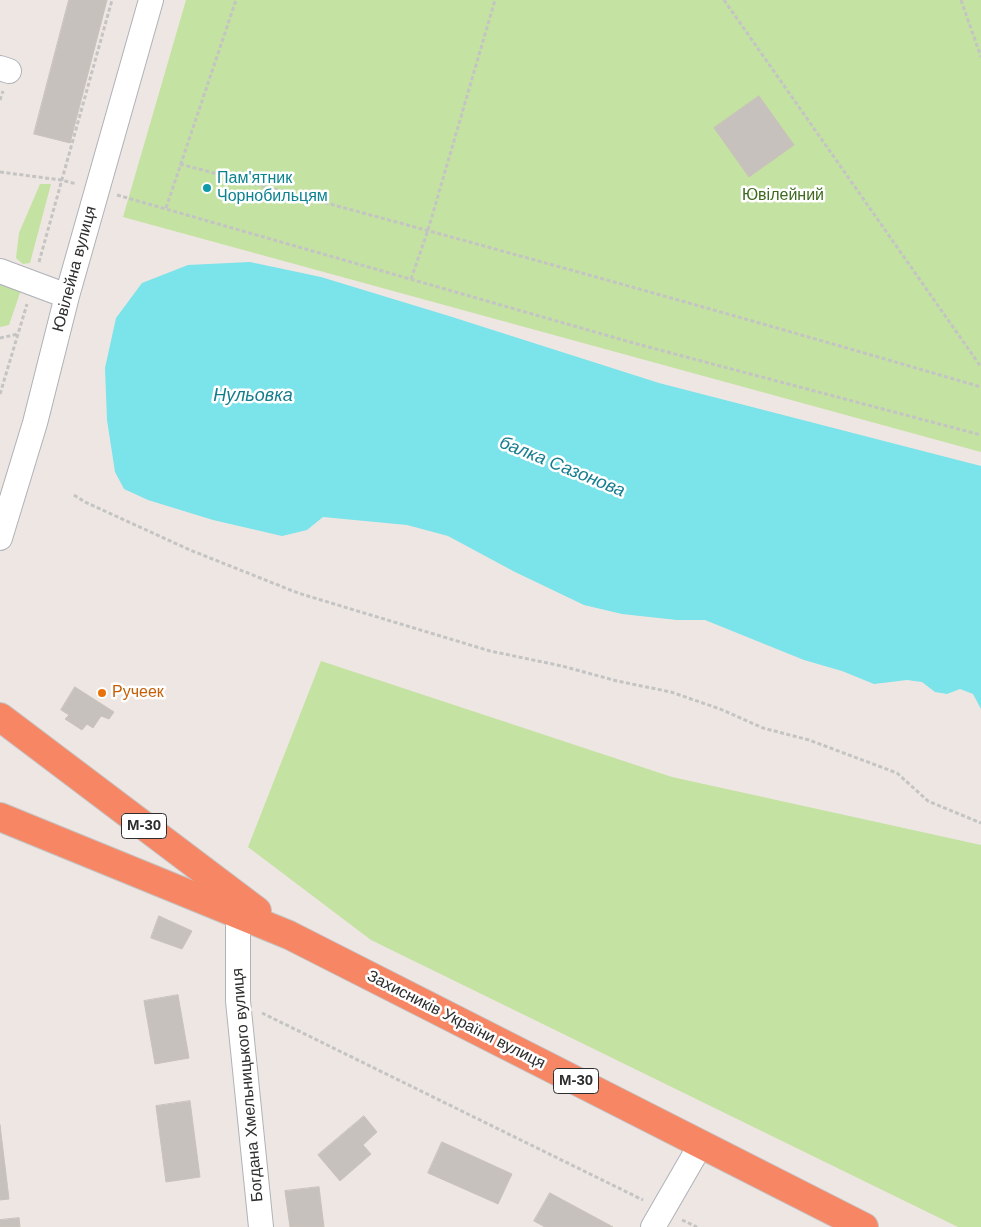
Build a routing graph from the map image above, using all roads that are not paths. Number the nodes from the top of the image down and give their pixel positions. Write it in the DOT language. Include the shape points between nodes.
graph roads {
  1 [pos="150,0"];
  2 [pos="0,271"];
  3 [pos="67,296"];
  4 [pos="0,538"];
  5 [pos="0,717"];
  6 [pos="0,817"];
  7 [pos="238,914"];
  8 [pos="289,935"];
  9 [pos="701,1144"];
  10 [pos="657,1218"];
  11 [pos="261,1227"];
  12 [pos="864,1227"];
  1 -- 3 [label="street, Ювілейна вулиця"];
  2 -- 3 [label="street"];
  3 -- 4 [label="street, Ювілейна вулиця" via="36,423"];
  5 -- 8 [label="highway, Захисників України вулиця / М-30"];
  6 -- 7 [label="highway, Захисників України вулиця / М-30"];
  7 -- 8 [label="highway, Захисників України вулиця / М-30"];
  7 -- 11 [label="street, Богдана Хмельницького вулиця" via="238,1001"];
  8 -- 9 [label="highway, Захисників України вулиця / М-30"];
  9 -- 10 [label="street"];
  9 -- 12 [label="highway, Захисників України вулиця / М-30"];
}
